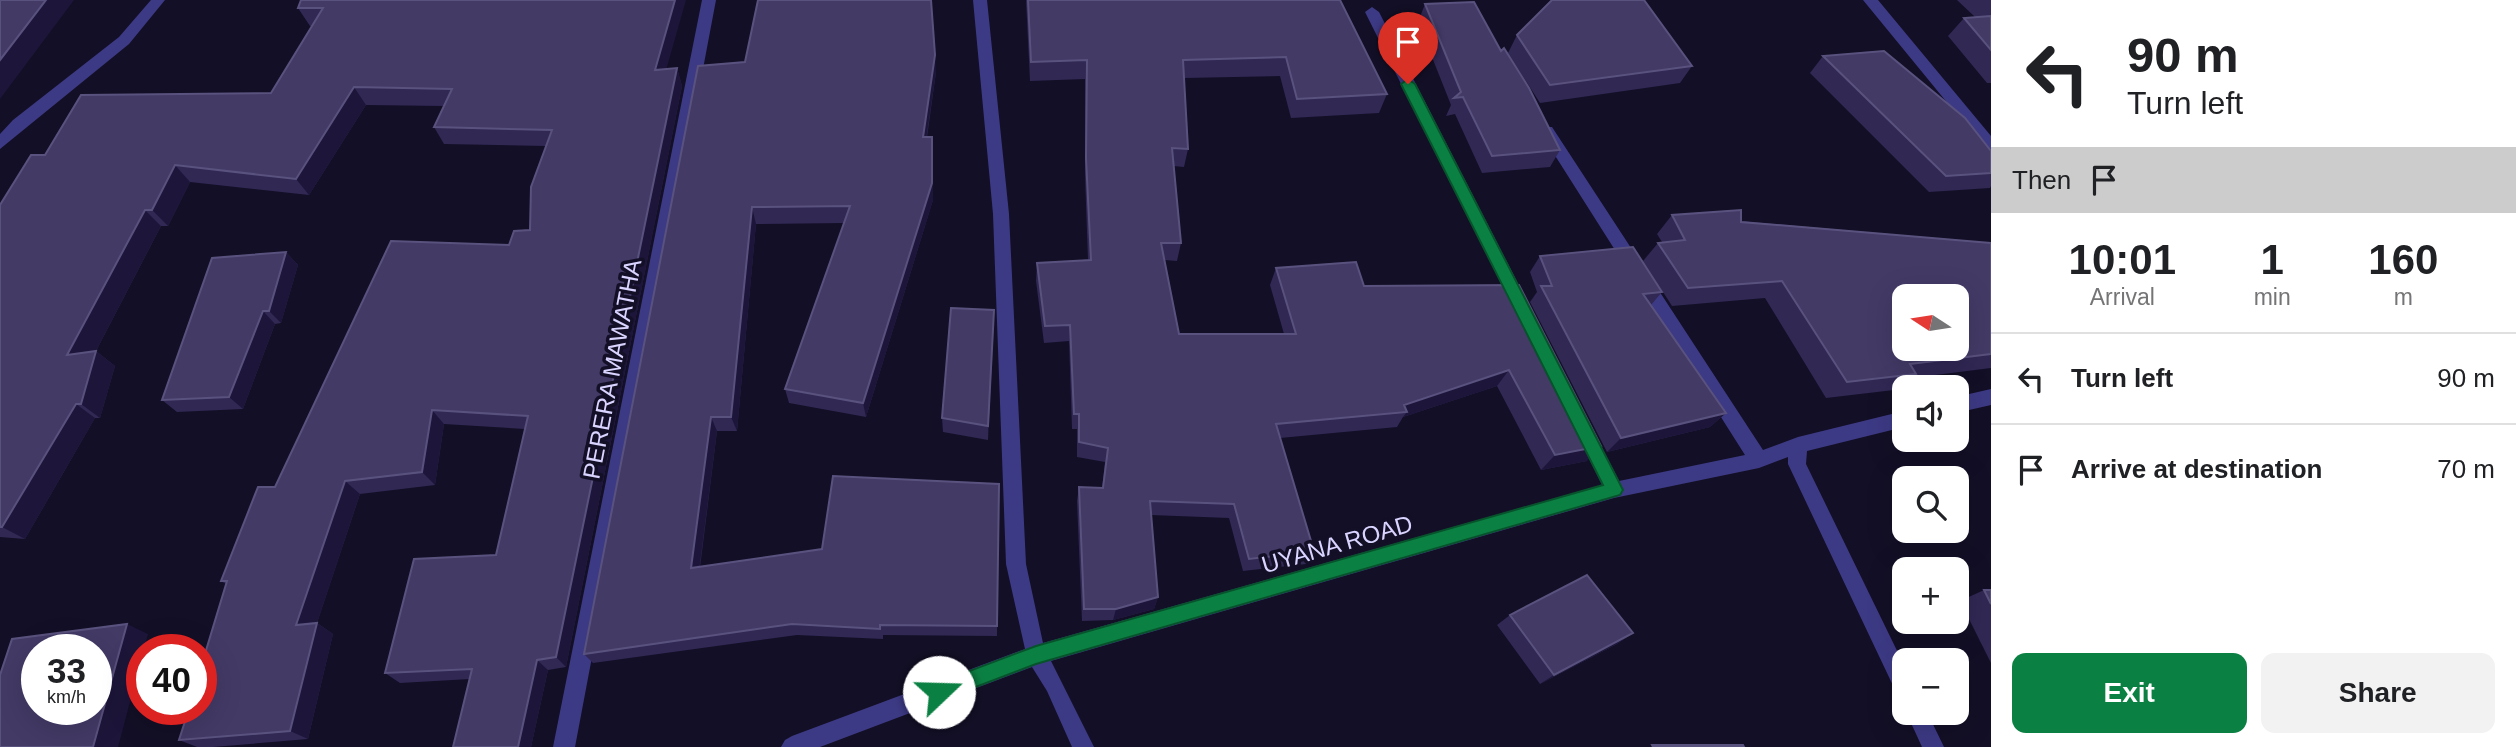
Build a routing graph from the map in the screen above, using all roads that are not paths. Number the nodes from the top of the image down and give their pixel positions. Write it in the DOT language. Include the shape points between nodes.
graph roads {
  1 [pos="158,0"];
  2 [pos="709,0"];
  3 [pos="980,0"];
  4 [pos="1870,0"];
  5 [pos="1372,12"];
  6 [pos="1537,115"];
  7 [pos="0,143"];
  8 [pos="1991,146"];
  9 [pos="1527,318"];
  10 [pos="1991,397"];
  11 [pos="1969,402"];
  12 [pos="1577,416"];
  13 [pos="1892,422"];
  14 [pos="1798,445"];
  15 [pos="1759,460"];
  16 [pos="1614,490"];
  17 [pos="1036,655"];
  18 [pos="1892,662"];
  19 [pos="1922,725"];
  20 [pos="564,747"];
  21 [pos="792,747"];
  22 [pos="1083,747"];
  23 [pos="1933,747"];
  1 -- 7 [label="street" via="143,24 21,119"];
  2 -- 20 [label="street, PERERA MAWATHA"];
  3 -- 17 [label="street" via="1001,214 1016,564"];
  4 -- 8 [label="street"];
  5 -- 9 [label="street"];
  6 -- 15 [label="street"];
  10 -- 11 [label="street"];
  12 -- 16 [label="street"];
  13 -- 14 [label="street, UYANA ROAD"];
  14 -- 15 [label="street, UYANA ROAD"];
  14 -- 18 [label="street" via="1797,464"];
  15 -- 16 [label="street, UYANA ROAD"];
  16 -- 17 [label="street, UYANA ROAD"];
  17 -- 21 [label="street, UYANA ROAD"];
  17 -- 22 [label="street"];
  19 -- 23 [label="street"];
}
